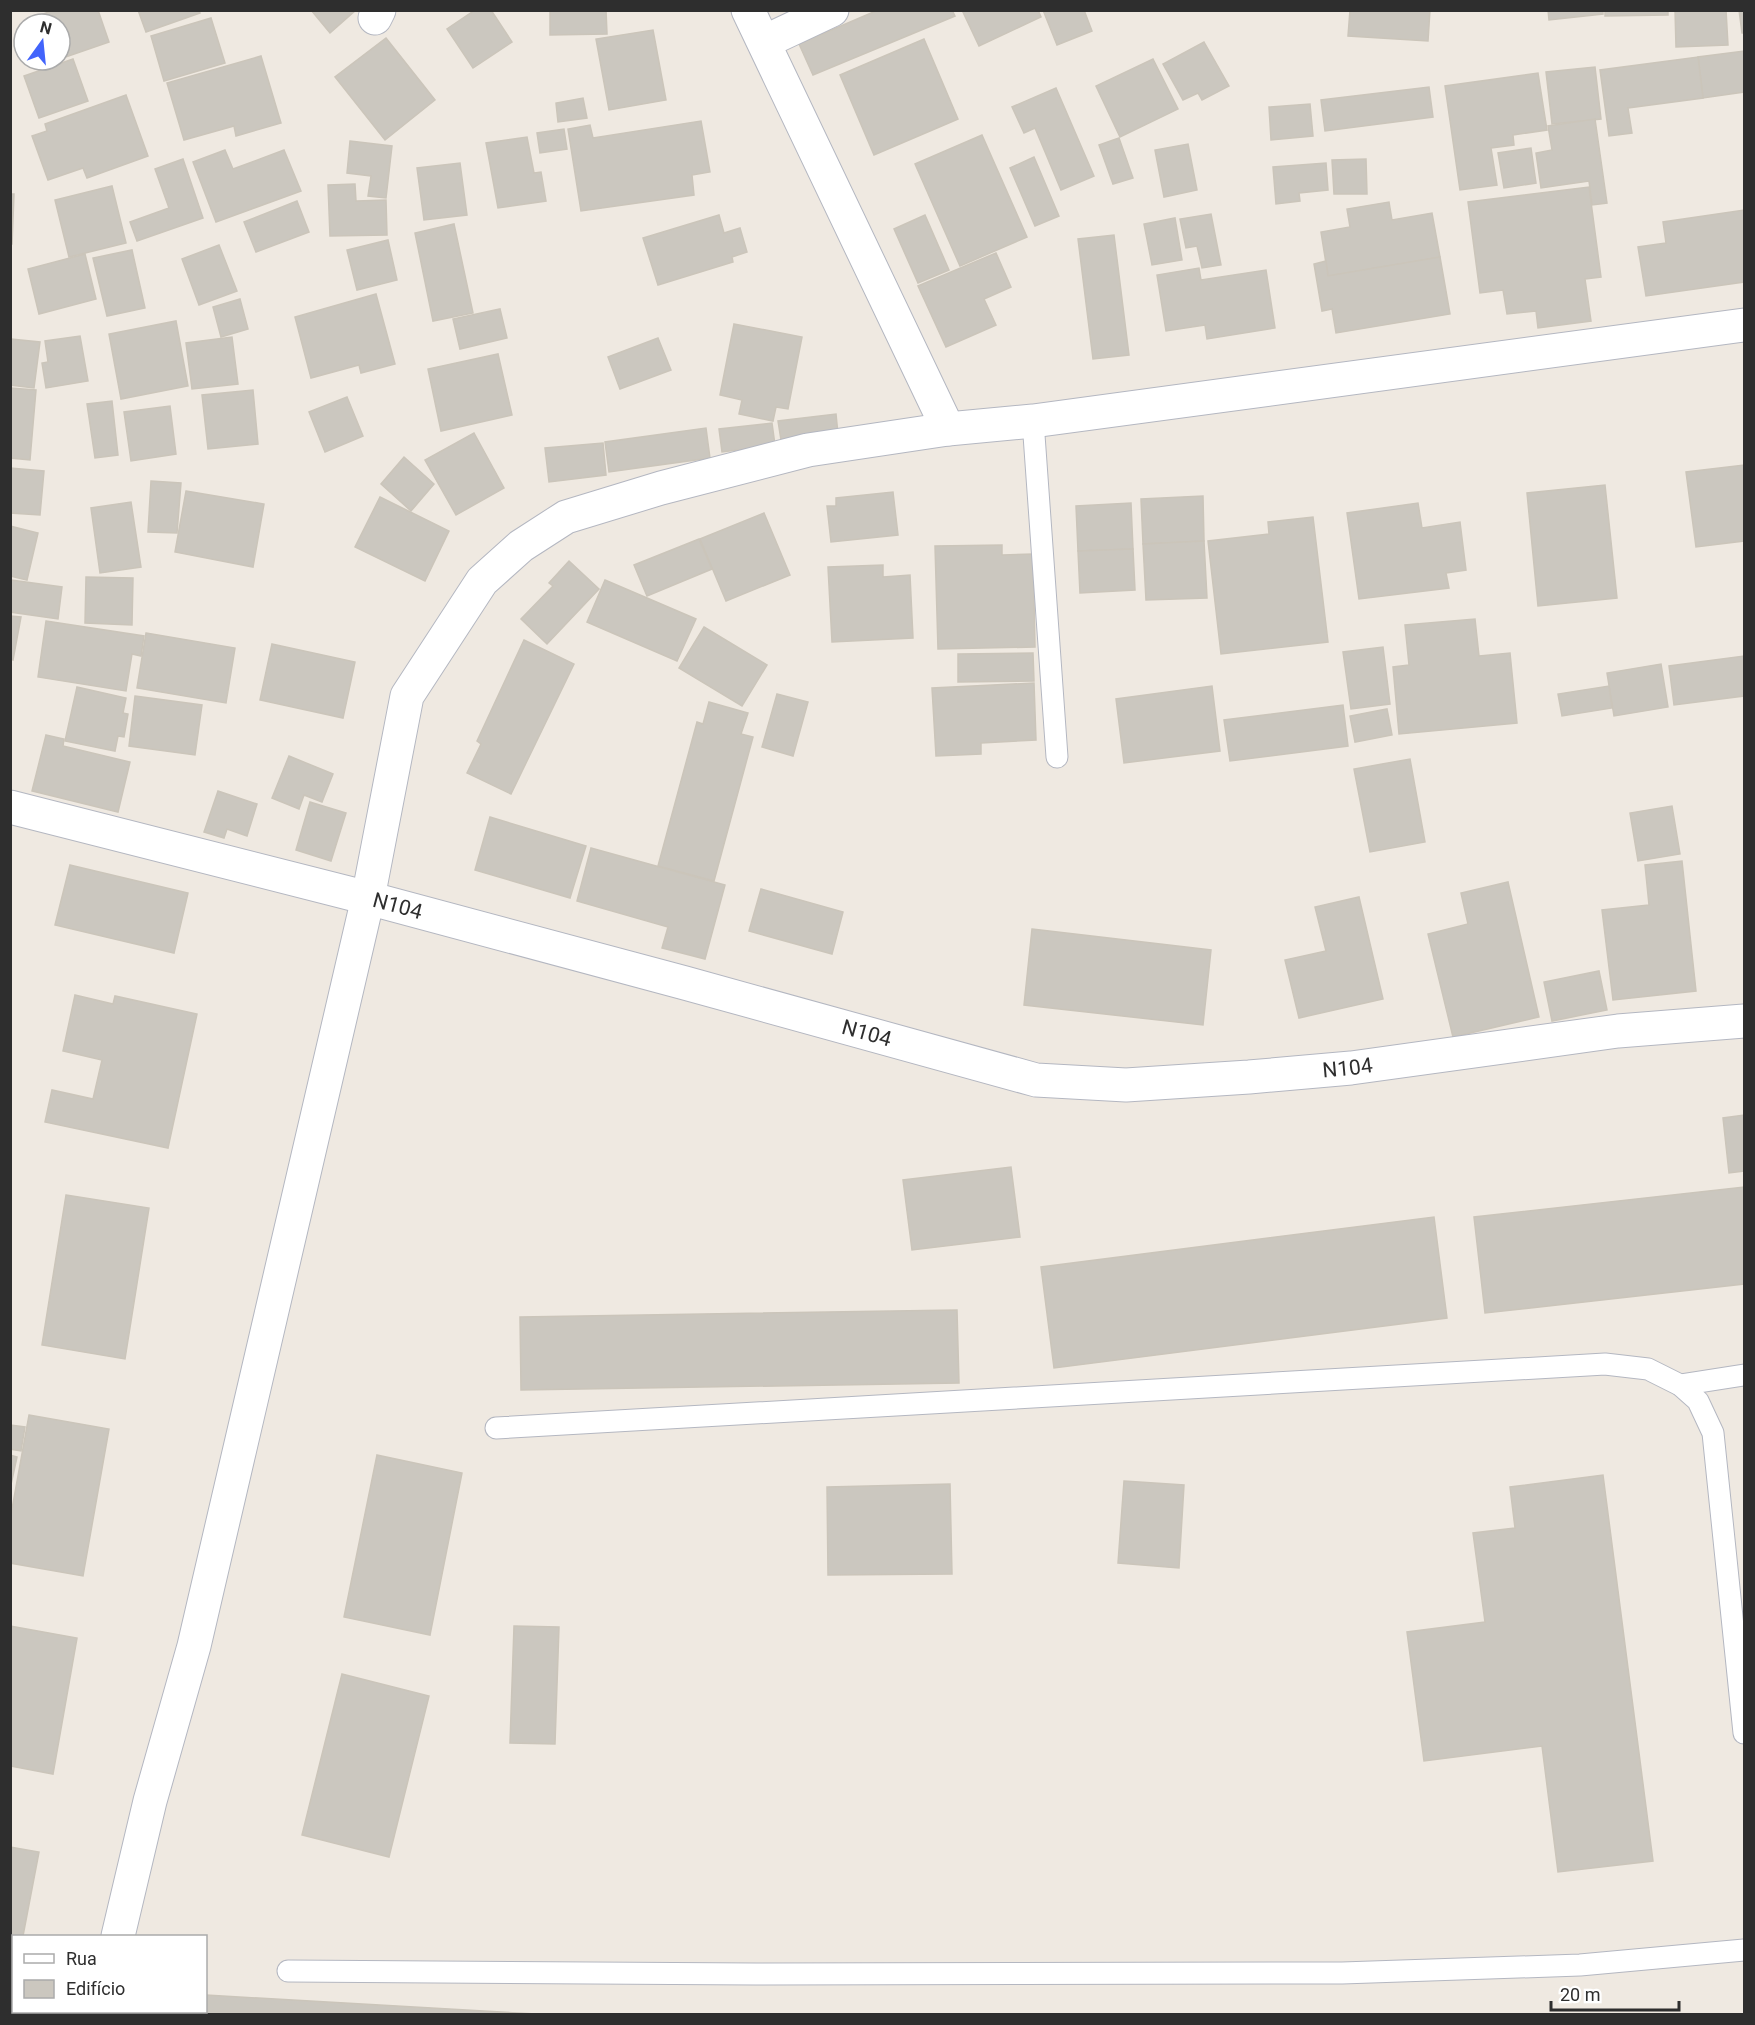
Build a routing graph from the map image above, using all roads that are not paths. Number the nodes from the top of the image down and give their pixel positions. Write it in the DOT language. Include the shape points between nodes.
graph roads {
  1 [pos="748,10"];
  2 [pos="832,10"];
  3 [pos="764,42"];
  4 [pos="1744,325"];
  5 [pos="1033,421"];
  6 [pos="948,429"];
  7 [pos="1057,757"];
  8 [pos="10,807"];
  9 [pos="368,898"];
  10 [pos="1744,1021"];
  11 [pos="1744,1375"];
  12 [pos="1680,1386"];
  13 [pos="496,1428"];
  14 [pos="1744,1733"];
  15 [pos="118,1935"];
  16 [pos="1744,1950"];
  17 [pos="288,1971"];
  1 -- 3 [label="street"];
  2 -- 3 [label="street"];
  3 -- 6 [label="street"];
  4 -- 5 [label="street"];
  5 -- 6 [label="street"];
  5 -- 7 [label="lane"];
  6 -- 9 [label="street" via="807,450 661,488 566,517 521,546 482,581 407,696"];
  8 -- 9 [label="street, N104 / N104"];
  9 -- 10 [label="street, N104 / N104" via="1036,1080 1126,1085 1249,1077 1351,1068 1618,1031"];
  9 -- 15 [label="street" via="194,1646 150,1801"];
  11 -- 12 [label="lane"];
  12 -- 13 [label="lane" via="1648,1369 1605,1364"];
  12 -- 14 [label="lane" via="1698,1401 1713,1433"];
  16 -- 17 [label="lane" via="1580,1965 1342,1973"];
}
